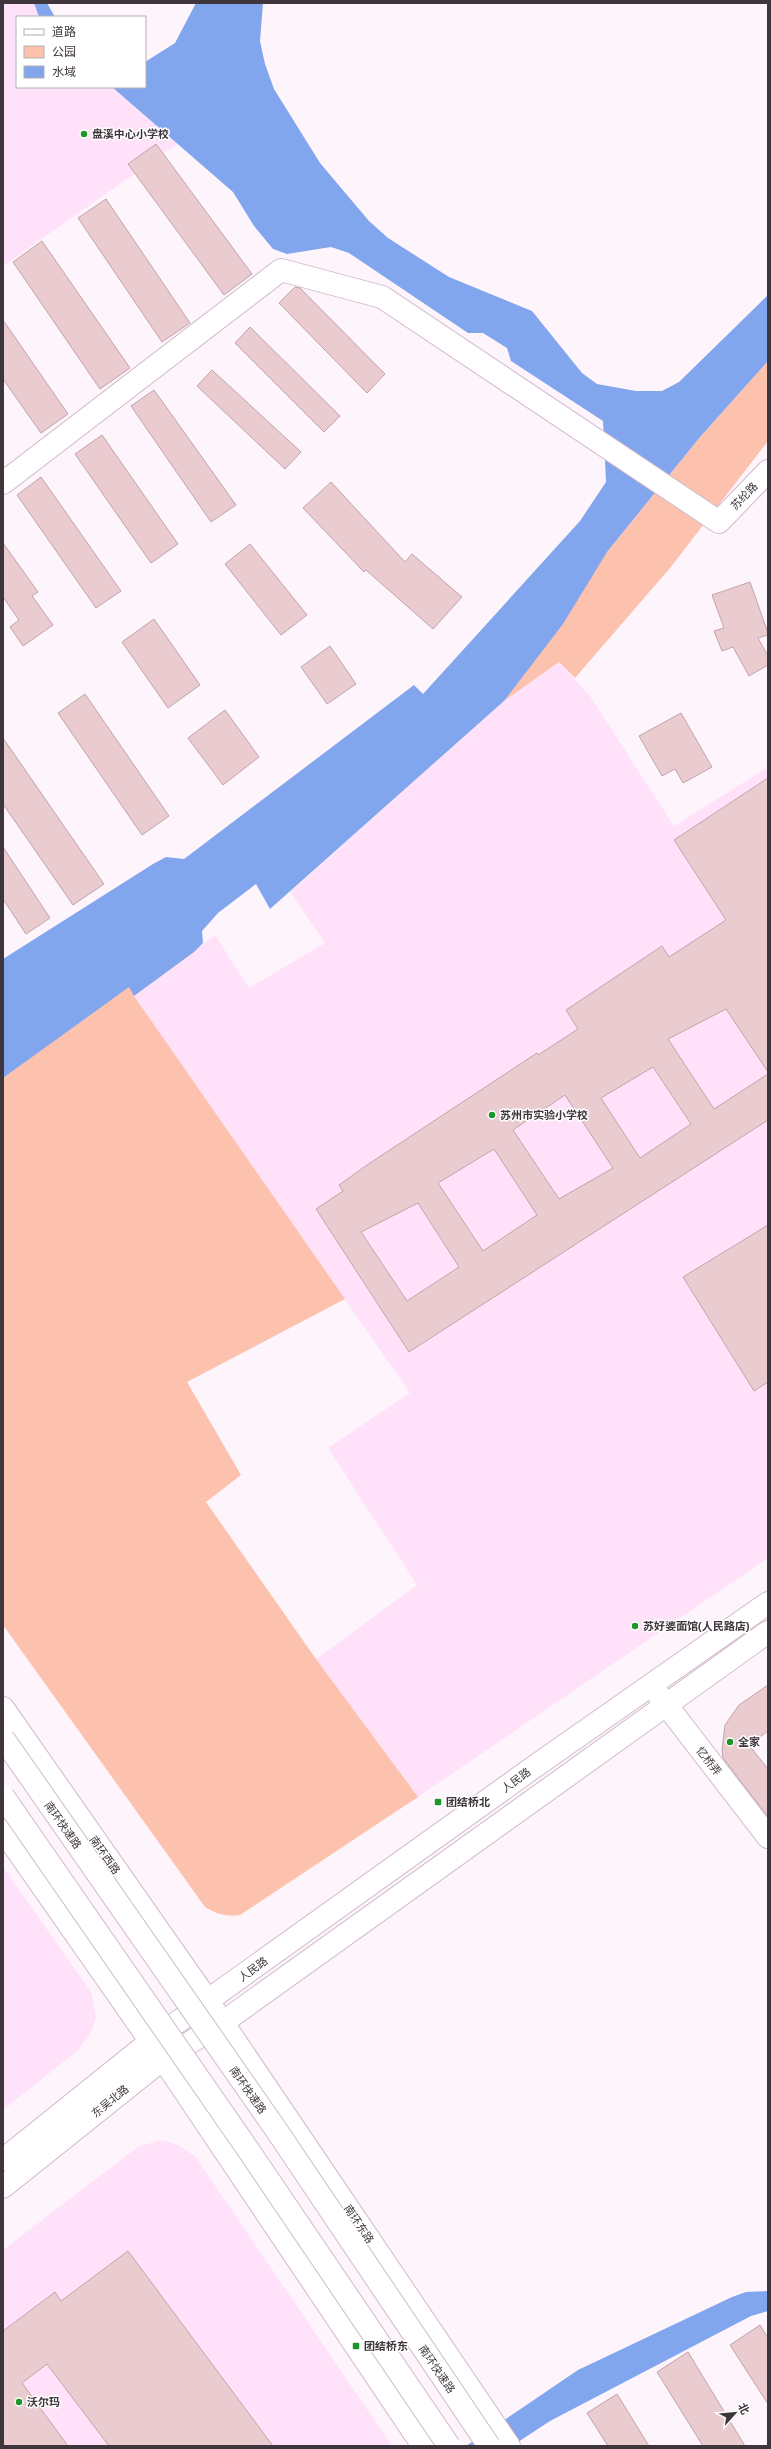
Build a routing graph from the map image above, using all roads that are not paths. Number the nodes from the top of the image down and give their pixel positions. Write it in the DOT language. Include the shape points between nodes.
graph roads {
  1 [pos="768,471"];
  2 [pos="3,483"];
  3 [pos="768,1603"];
  4 [pos="768,1632"];
  5 [pos="651,1685"];
  6 [pos="665,1705"];
  7 [pos="3,1708"];
  8 [pos="3,1738"];
  9 [pos="3,1796"];
  10 [pos="3,1830"];
  11 [pos="768,1837"];
  12 [pos="208,2001"];
  13 [pos="222,2023"];
  14 [pos="150,2042"];
  15 [pos="163,2059"];
  16 [pos="3,2160"];
  17 [pos="3,2187"];
  18 [pos="423,2446"];
  19 [pos="450,2446"];
  20 [pos="489,2446"];
  21 [pos="509,2446"];
  1 -- 2 [label="main road, 苏纶路" via="719,522 382,297 281,270"];
  3 -- 5 [label="main road, 人民路"];
  4 -- 6 [label="main road"];
  5 -- 6 [label="main road, 忆桥弄"];
  5 -- 12 [label="main road, 人民路"];
  6 -- 11 [label="main road, 忆桥弄"];
  6 -- 13 [label="main road"];
  7 -- 12 [label="main road, 南环西路"];
  8 -- 20 [label="main road, 南环快速路, bridge" via="276,2131"];
  9 -- 19 [label="main road, bridge" via="250,2151"];
  10 -- 14 [label="main road"];
  12 -- 13 [label="main road, 南环东路"];
  12 -- 14 [label="main road, 东吴北路"];
  13 -- 15 [label="main road, 东吴北路"];
  13 -- 21 [label="main road, 南环东路"];
  14 -- 15 [label="main road"];
  14 -- 16 [label="main road, 东吴北路"];
  15 -- 17 [label="main road, 东吴北路"];
  15 -- 18 [label="main road"];
}
